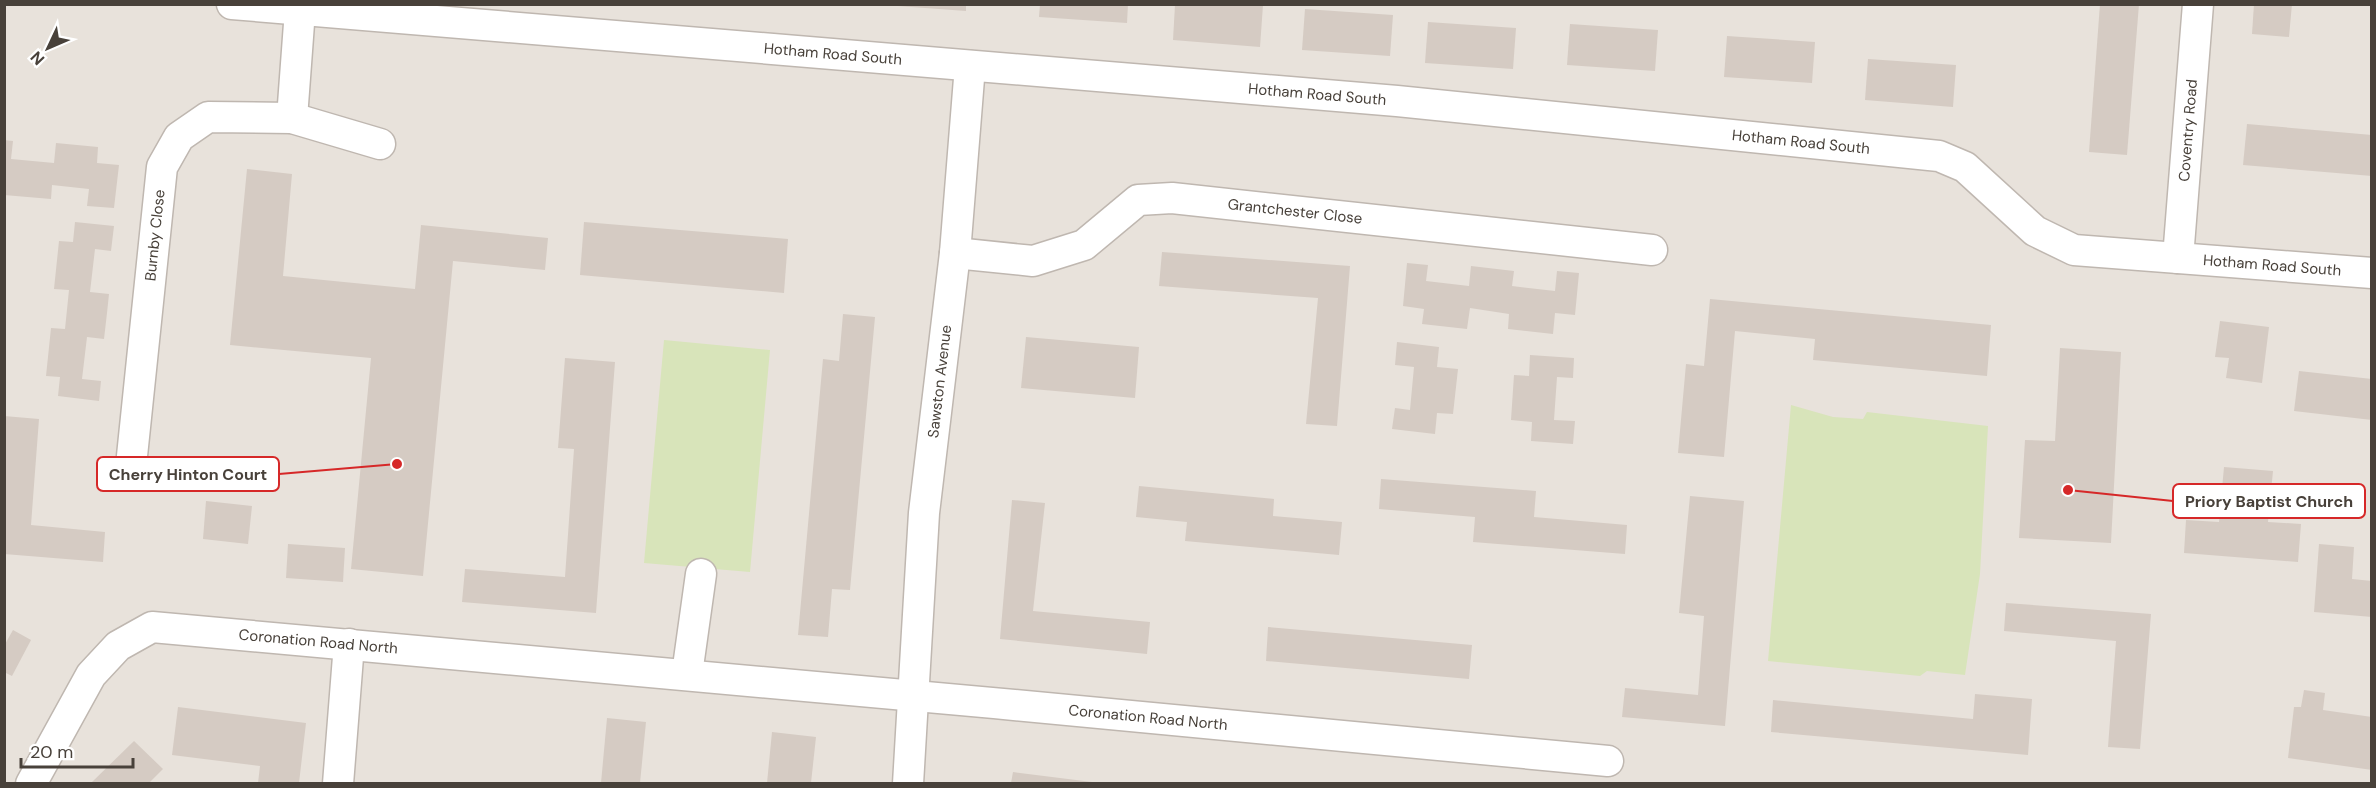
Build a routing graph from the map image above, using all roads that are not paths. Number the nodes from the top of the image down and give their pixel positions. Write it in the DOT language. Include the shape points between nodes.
graph roads {
  1 [pos="232,4"];
  2 [pos="2198,4"];
  3 [pos="300,10"];
  4 [pos="970,66"];
  5 [pos="292,118"];
  6 [pos="380,144"];
  7 [pos="1652,250"];
  8 [pos="955,253"];
  9 [pos="2178,258"];
  10 [pos="2372,273"];
  11 [pos="132,456"];
  12 [pos="701,574"];
  13 [pos="349,644"];
  14 [pos="687,675"];
  15 [pos="913,697"];
  16 [pos="1608,761"];
  17 [pos="31,783"];
  18 [pos="338,783"];
  19 [pos="908,783"];
  1 -- 3 [label="street, Hotham Road South"];
  2 -- 9 [label="street, Coventry Road"];
  3 -- 4 [label="street, Hotham Road South"];
  3 -- 5 [label="street"];
  4 -- 8 [label="street, Sawston Avenue"];
  4 -- 9 [label="street, Hotham Road South" via="1397,101 1939,156 1965,167 2035,231 2074,250"];
  5 -- 6 [label="street, Burnby Close"];
  5 -- 11 [label="street, Burnby Close" via="208,117 179,137 162,167"];
  7 -- 8 [label="street, Grantchester Close" via="1172,198 1138,200 1084,245 1033,261"];
  8 -- 15 [label="street, Sawston Avenue" via="924,513"];
  9 -- 10 [label="street, Hotham Road South"];
  12 -- 14 [label="street"];
  13 -- 14 [label="street, Coronation Road North"];
  13 -- 17 [label="street, Coronation Road North" via="152,627 118,646 91,675"];
  13 -- 18 [label="street"];
  14 -- 15 [label="street, Coronation Road North"];
  15 -- 16 [label="street, Coronation Road North"];
  15 -- 19 [label="street, Sawston Avenue"];
}
